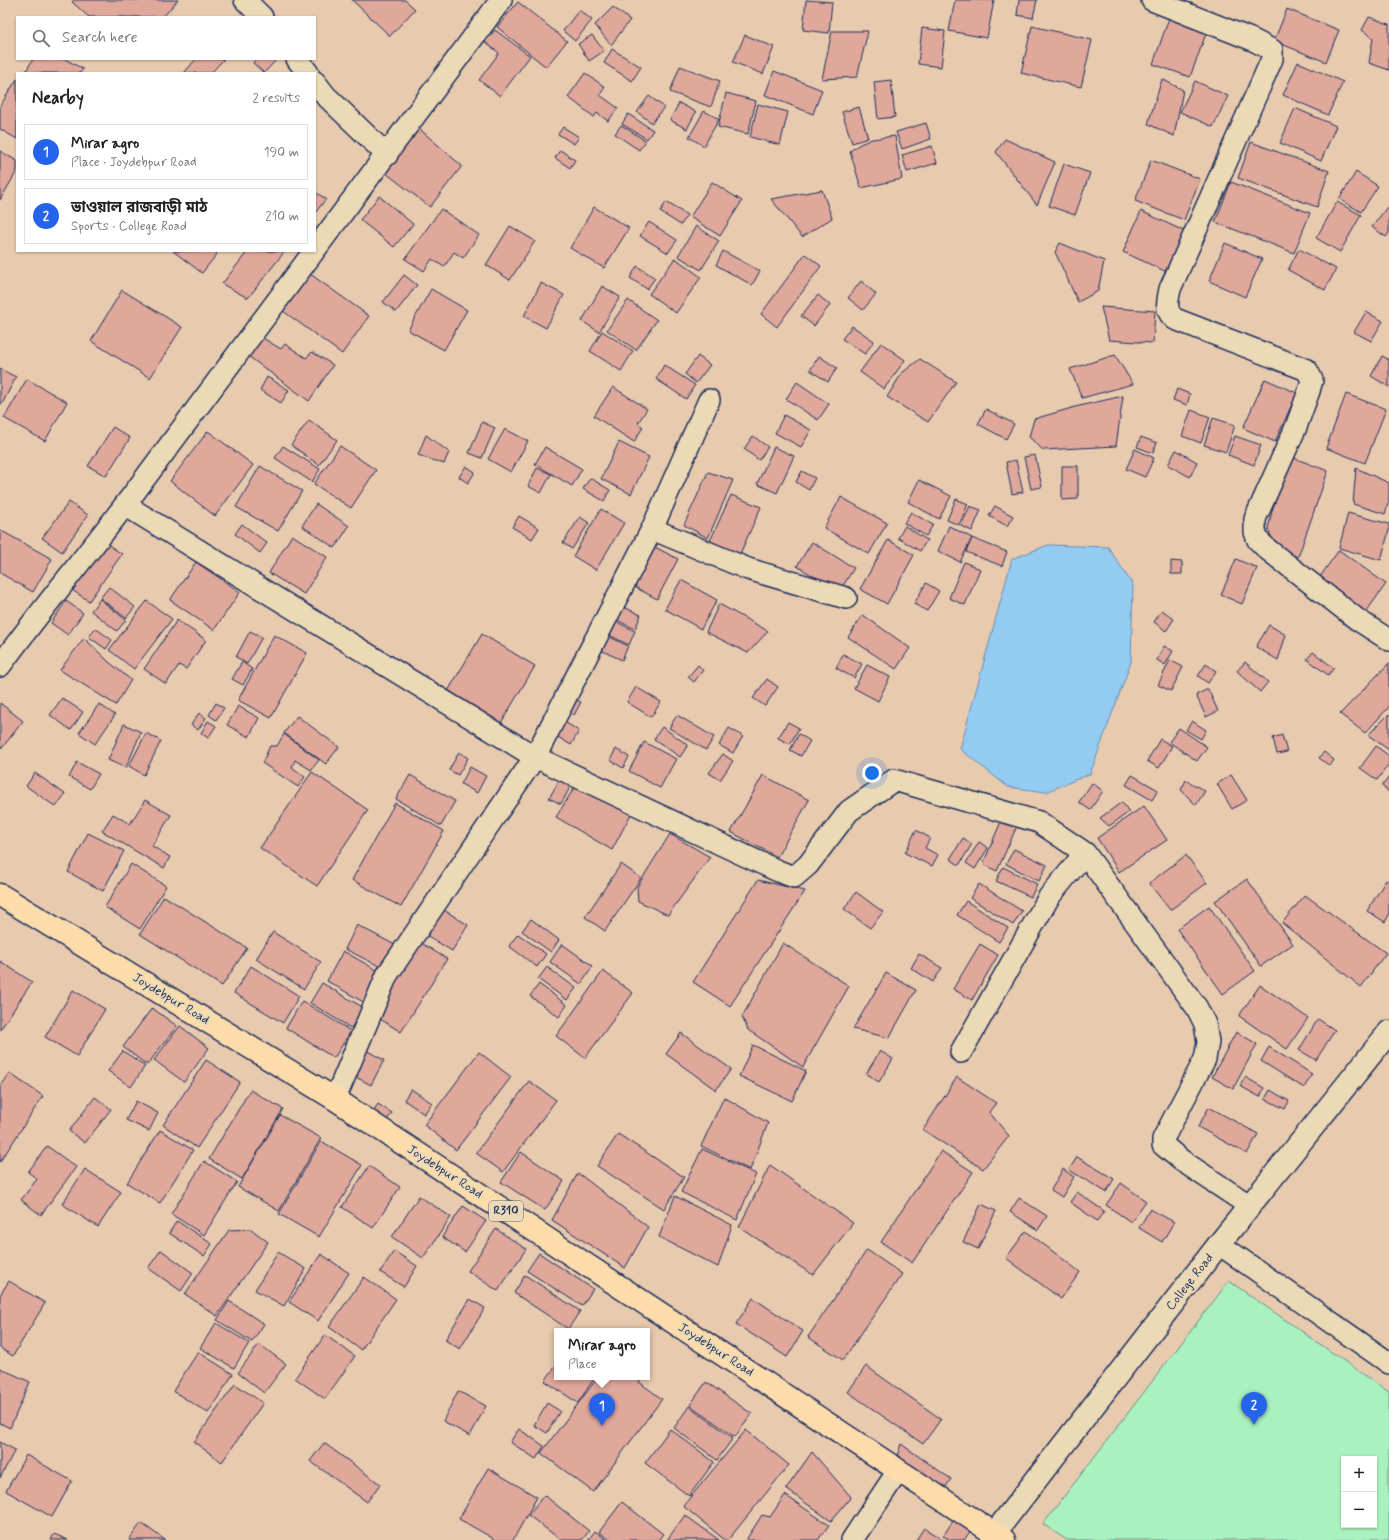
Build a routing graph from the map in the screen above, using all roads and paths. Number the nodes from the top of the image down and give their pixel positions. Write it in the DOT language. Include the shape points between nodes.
graph roads {
  1 [pos="245,0"];
  2 [pos="501,0"];
  3 [pos="1152,0"];
  4 [pos="261,16"];
  5 [pos="298,60"];
  6 [pos="307,72"];
  7 [pos="316,83"];
  8 [pos="387,155"];
  9 [pos="316,251"];
  10 [pos="315,252"];
  11 [pos="709,400"];
  12 [pos="125,505"];
  13 [pos="652,529"];
  14 [pos="846,598"];
  15 [pos="1389,640"];
  16 [pos="0,666"];
  17 [pos="535,757"];
  18 [pos="1085,853"];
  19 [pos="0,894"];
  20 [pos="1389,1032"];
  21 [pos="961,1052"];
  22 [pos="335,1099"];
  23 [pos="1250,1206"];
  24 [pos="1219,1244"];
  25 [pos="1389,1362"];
  26 [pos="898,1471"];
  27 [pos="999,1537"];
  28 [pos="852,1540"];
  1 -- 4 [label="street"];
  2 -- 8 [label="street"];
  3 -- 15 [label="street" via="1272,50 1272,60 1170,289 1167,304 1174,319 1307,370 1312,380 1309,391 1255,519 1255,532 1258,540 1276,557 1358,620"];
  5 -- 6 [label="street"];
  7 -- 8 [label="street"];
  8 -- 9 [label="street"];
  10 -- 12 [label="street"];
  11 -- 13 [label="street"];
  12 -- 16 [label="street" via="30,624"];
  12 -- 17 [label="street"];
  13 -- 14 [label="street" via="748,569"];
  13 -- 17 [label="street"];
  17 -- 18 [label="street" via="794,877 808,865 849,811 894,780 1039,822"];
  17 -- 22 [label="street" via="387,975"];
  18 -- 21 [label="street" via="1049,897"];
  18 -- 23 [label="street" via="1197,1008 1205,1024 1208,1042 1205,1059 1163,1139 1163,1145"];
  19 -- 22 [label="main road, Joydebpur Road / R310"];
  20 -- 23 [label="main road, College Road"];
  22 -- 26 [label="main road, Joydebpur Road / R310"];
  23 -- 24 [label="main road, College Road"];
  24 -- 25 [label="street"];
  24 -- 27 [label="main road, College Road"];
  26 -- 27 [label="main road, Joydebpur Road / R310"];
  26 -- 28 [label="street"];
}
